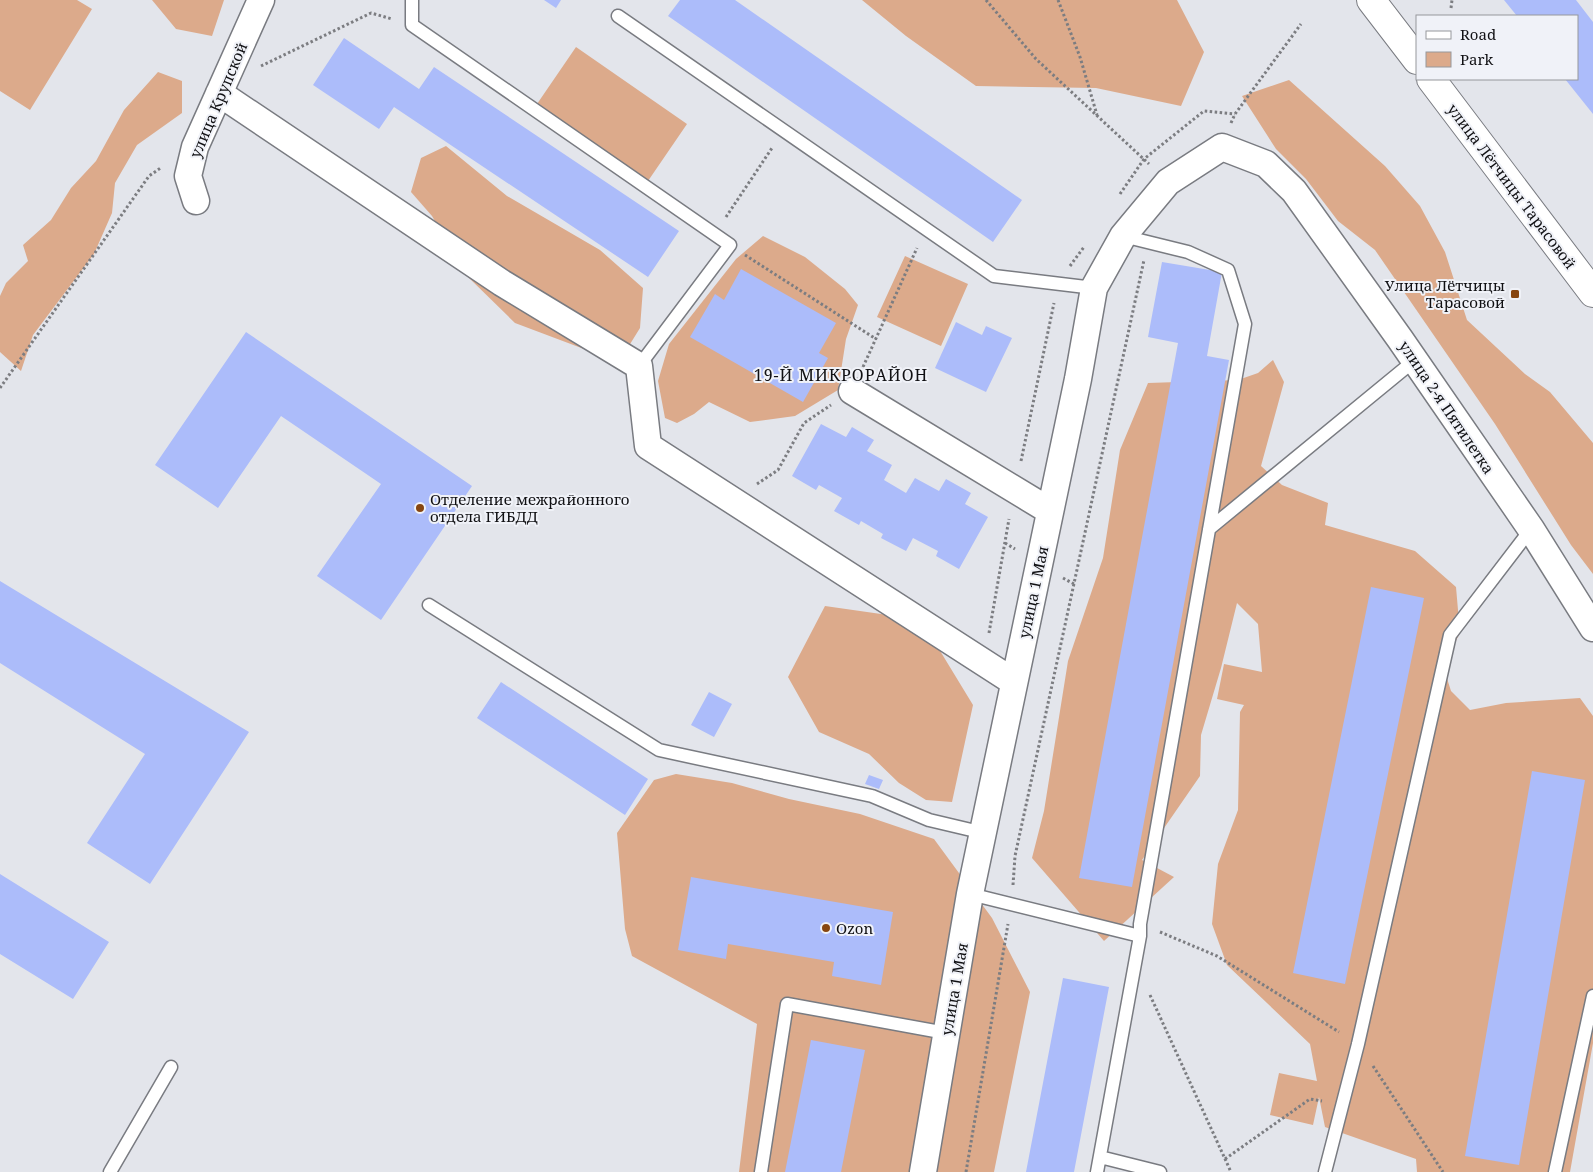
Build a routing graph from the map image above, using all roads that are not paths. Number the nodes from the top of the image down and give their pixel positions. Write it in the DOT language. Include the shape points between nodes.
graph roads {
  1 [pos="261,0"];
  2 [pos="412,0"];
  3 [pos="1372,0"];
  4 [pos="618,16"];
  5 [pos="1416,59"];
  6 [pos="1432,80"];
  7 [pos="224,83"];
  8 [pos="1294,191"];
  9 [pos="196,201"];
  10 [pos="1135,239"];
  11 [pos="1094,288"];
  12 [pos="1593,293"];
  13 [pos="1415,360"];
  14 [pos="639,366"];
  15 [pos="852,392"];
  16 [pos="1050,511"];
  17 [pos="1209,529"];
  18 [pos="1530,530"];
  19 [pos="429,605"];
  20 [pos="1593,628"];
  21 [pos="1014,682"];
  22 [pos="984,833"];
  23 [pos="970,894"];
  24 [pos="1140,930"];
  25 [pos="1593,996"];
  26 [pos="946,1033"];
  27 [pos="171,1067"];
  28 [pos="1100,1157"];
  29 [pos="110,1172"];
  30 [pos="761,1172"];
  31 [pos="923,1172"];
  32 [pos="1097,1172"];
  33 [pos="1160,1172"];
  34 [pos="1326,1172"];
  35 [pos="1554,1172"];
  1 -- 7 [label="street, улица Крупской"];
  2 -- 14 [label="lane" via="412,24 730,245"];
  3 -- 5 [label="main road"];
  4 -- 11 [label="lane" via="994,276"];
  6 -- 12 [label="main road, улица Лётчицы Тарасовой"];
  7 -- 9 [label="street, улица Крупской" via="194,147 188,176"];
  7 -- 14 [label="street" via="502,283"];
  8 -- 10 [label="street, улица 1 Мая" via="1266,164 1222,147 1168,182"];
  8 -- 13 [label="street, улица 2-я Пятилетка"];
  10 -- 11 [label="street, улица 1 Мая"];
  10 -- 17 [label="lane" via="1188,252 1228,270 1245,324"];
  11 -- 16 [label="street, улица 1 Мая"];
  13 -- 17 [label="lane"];
  13 -- 18 [label="street, улица 2-я Пятилетка"];
  14 -- 21 [label="street" via="648,446"];
  15 -- 16 [label="street"];
  16 -- 21 [label="street, улица 1 Мая"];
  17 -- 24 [label="lane"];
  18 -- 20 [label="street, улица 2-я Пятилетка"];
  18 -- 34 [label="lane" via="1450,635"];
  19 -- 22 [label="lane" via="660,750 872,796 929,820"];
  21 -- 22 [label="street, улица 1 Мая"];
  22 -- 23 [label="street, улица 1 Мая"];
  23 -- 24 [label="lane"];
  23 -- 26 [label="street, улица 1 Мая"];
  24 -- 28 [label="lane"];
  25 -- 35 [label="lane"];
  26 -- 30 [label="lane" via="787,1004"];
  26 -- 31 [label="street, улица 1 Мая"];
  27 -- 29 [label="lane"];
  28 -- 32 [label="lane"];
  28 -- 33 [label="lane"];
}
